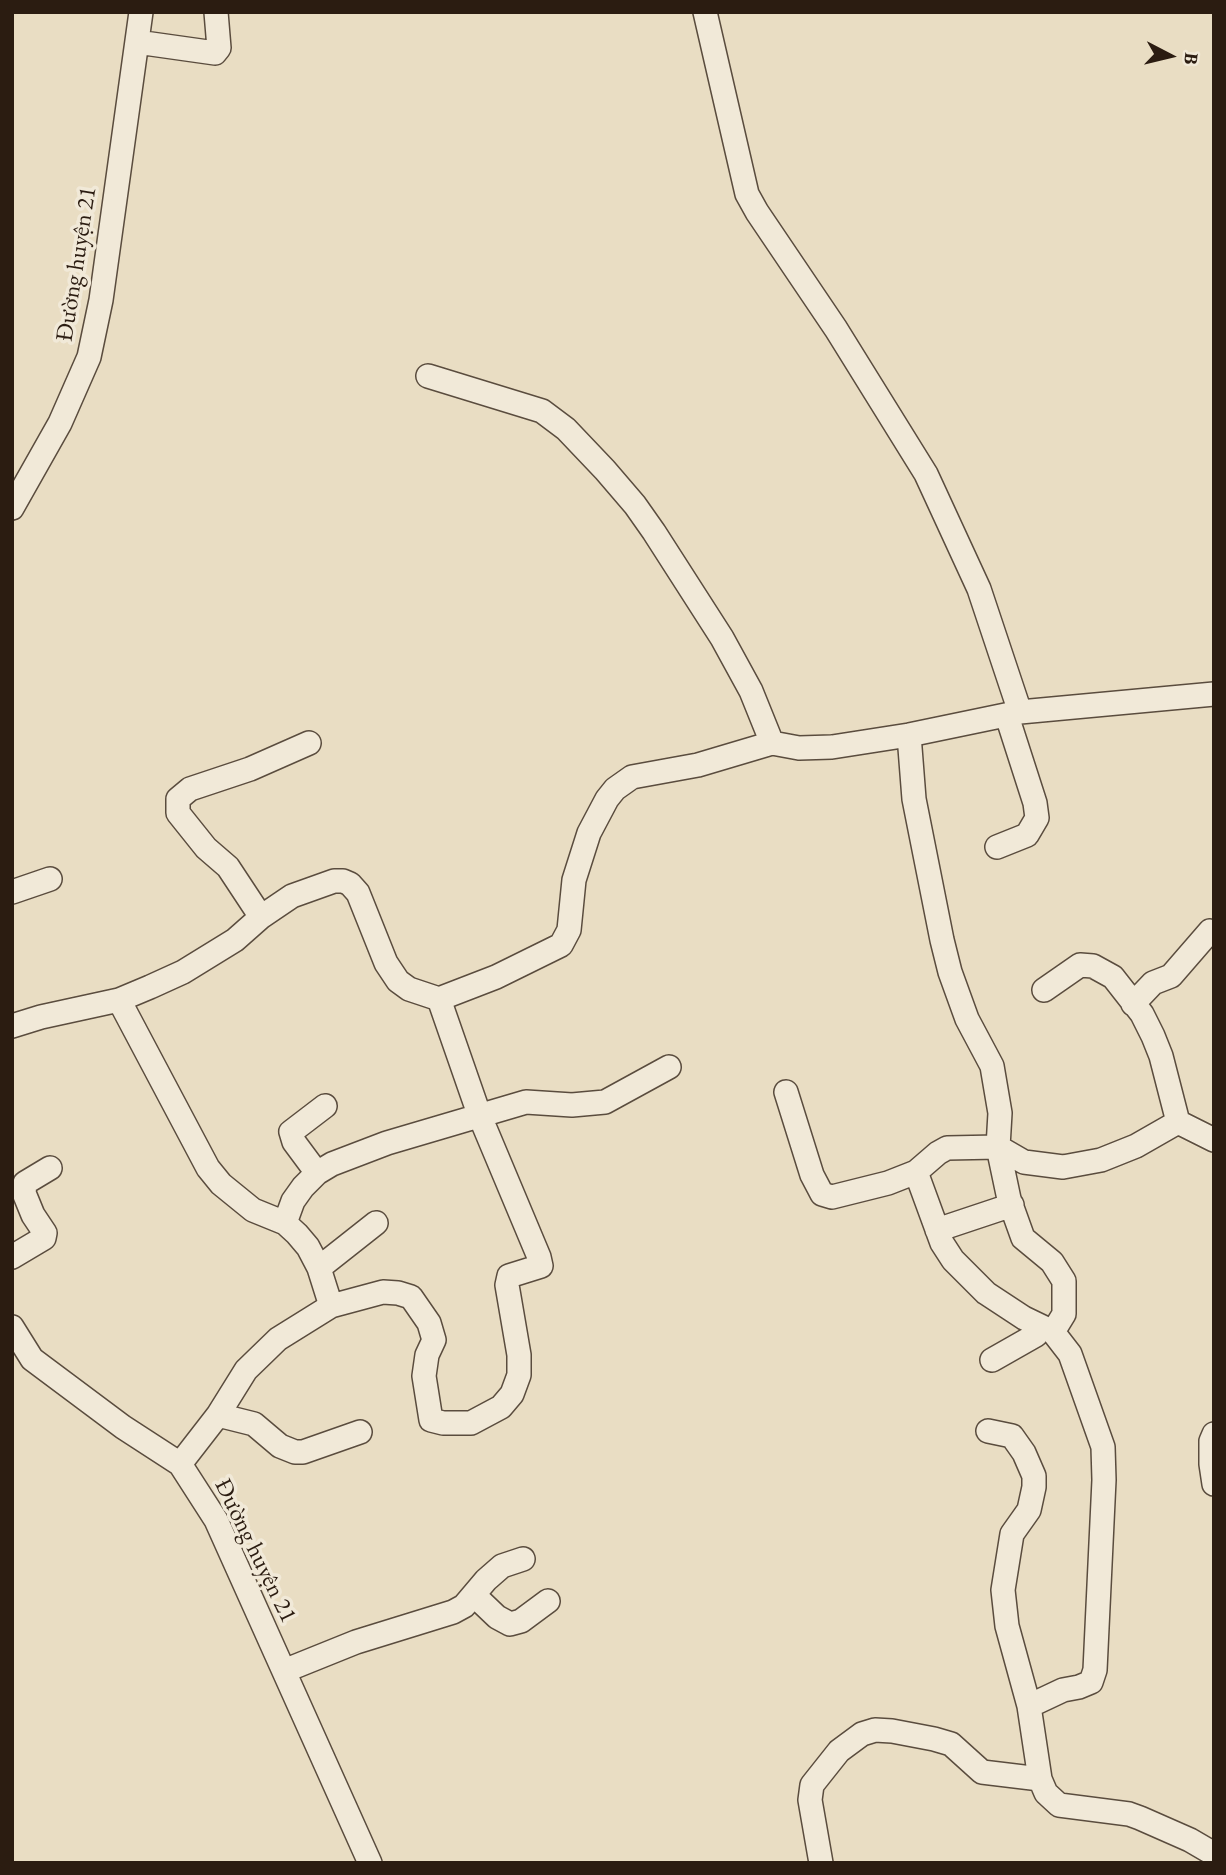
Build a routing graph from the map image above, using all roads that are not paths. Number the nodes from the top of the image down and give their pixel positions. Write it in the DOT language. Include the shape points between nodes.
graph roads {
  1 [pos="141,12"];
  2 [pos="216,12"];
  3 [pos="705,12"];
  4 [pos="137,43"];
  5 [pos="428,376"];
  6 [pos="12,508"];
  7 [pos="1214,694"];
  8 [pos="1014,714"];
  9 [pos="909,735"];
  10 [pos="309,743"];
  11 [pos="772,743"];
  12 [pos="997,847"];
  13 [pos="50,879"];
  14 [pos="12,892"];
  15 [pos="261,917"];
  16 [pos="1210,931"];
  17 [pos="1044,990"];
  18 [pos="439,999"];
  19 [pos="119,1000"];
  20 [pos="1133,1004"];
  21 [pos="12,1026"];
  22 [pos="669,1067"];
  23 [pos="786,1092"];
  24 [pos="324,1106"];
  25 [pos="479,1114"];
  26 [pos="1178,1122"];
  27 [pos="1214,1140"];
  28 [pos="998,1147"];
  29 [pos="50,1168"];
  30 [pos="916,1172"];
  31 [pos="317,1173"];
  32 [pos="1012,1205"];
  33 [pos="285,1223"];
  34 [pos="376,1223"];
  35 [pos="937,1230"];
  36 [pos="12,1257"];
  37 [pos="319,1268"];
  38 [pos="331,1306"];
  39 [pos="1046,1330"];
  40 [pos="16,1341"];
  41 [pos="992,1360"];
  42 [pos="218,1415"];
  43 [pos="988,1431"];
  44 [pos="359,1432"];
  45 [pos="1214,1434"];
  46 [pos="180,1464"];
  47 [pos="1214,1484"];
  48 [pos="523,1559"];
  49 [pos="475,1595"];
  50 [pos="548,1601"];
  51 [pos="284,1671"];
  52 [pos="1029,1706"];
  53 [pos="1040,1779"];
  54 [pos="1214,1854"];
  55 [pos="370,1863"];
  56 [pos="821,1863"];
  1 -- 4 [label="street, Đường huyện 21"];
  2 -- 4 [label="street" via="219,48 215,53"];
  3 -- 8 [label="street" via="747,194 926,474 979,589"];
  4 -- 6 [label="street, Đường huyện 21" via="89,357 60,424"];
  5 -- 11 [label="street" via="542,411 605,470 654,531 722,638"];
  7 -- 8 [label="street"];
  8 -- 9 [label="street"];
  8 -- 12 [label="street" via="1037,818 1027,835"];
  9 -- 11 [label="street" via="814,748"];
  9 -- 28 [label="street" via="914,799 950,972 967,1019 992,1066 1000,1113"];
  10 -- 15 [label="street" via="190,789 178,799 178,813 228,867"];
  11 -- 18 [label="street" via="623,783 607,799 583,847 565,940 553,950"];
  13 -- 14 [label="street"];
  15 -- 18 [label="street" via="292,896 323,884 350,884 398,981"];
  15 -- 19 [label="street" via="183,972"];
  16 -- 20 [label="street" via="1171,976 1153,983"];
  17 -- 20 [label="street" via="1080,965 1093,966 1112,977"];
  18 -- 25 [label="street"];
  19 -- 21 [label="street"];
  19 -- 33 [label="street" via="208,1168 253,1210"];
  20 -- 26 [label="street" via="1161,1056"];
  22 -- 25 [label="street" via="605,1102 526,1102"];
  23 -- 30 [label="street" via="822,1194 843,1195"];
  24 -- 31 [label="street" via="291,1132"];
  25 -- 31 [label="street" via="387,1143"];
  25 -- 38 [label="street" via="541,1266 509,1276 519,1355 519,1375 512,1394 501,1407 471,1423 431,1420 424,1376 434,1340 429,1323 411,1297 383,1292"];
  26 -- 27 [label="street"];
  26 -- 28 [label="street" via="1101,1160 1063,1167 1024,1162"];
  28 -- 30 [label="street" via="947,1148"];
  28 -- 32 [label="street"];
  29 -- 36 [label="street" via="25,1183 24,1192 44,1238"];
  30 -- 35 [label="street"];
  31 -- 33 [label="street" via="293,1201"];
  32 -- 35 [label="street"];
  32 -- 39 [label="street" via="1023,1238 1052,1262 1063,1281 1064,1314"];
  33 -- 37 [label="street" via="308,1247"];
  34 -- 37 [label="street"];
  35 -- 39 [label="street" via="953,1260 986,1293"];
  37 -- 38 [label="street"];
  38 -- 42 [label="street" via="259,1355"];
  39 -- 41 [label="street"];
  39 -- 52 [label="street" via="1070,1354 1103,1447 1096,1670 1091,1682"];
  40 -- 46 [label="street, Đường huyện 21" via="32,1359 122,1427"];
  42 -- 44 [label="street" via="254,1424 280,1447 295,1452"];
  42 -- 46 [label="street"];
  43 -- 52 [label="street" via="1012,1436 1034,1476 1029,1510 1012,1534 1003,1590 1007,1626"];
  45 -- 47 [label="street"];
  46 -- 51 [label="street, Đường huyện 21" via="216,1520"];
  48 -- 49 [label="street" via="502,1566"];
  49 -- 50 [label="street" via="510,1624"];
  49 -- 51 [label="street" via="453,1612"];
  51 -- 55 [label="street, Đường huyện 21"];
  52 -- 53 [label="street"];
  53 -- 54 [label="street" via="1059,1805 1129,1814"];
  53 -- 56 [label="street" via="982,1772 951,1744 934,1739 892,1731 862,1734 839,1751 812,1786 810,1800"];
}
